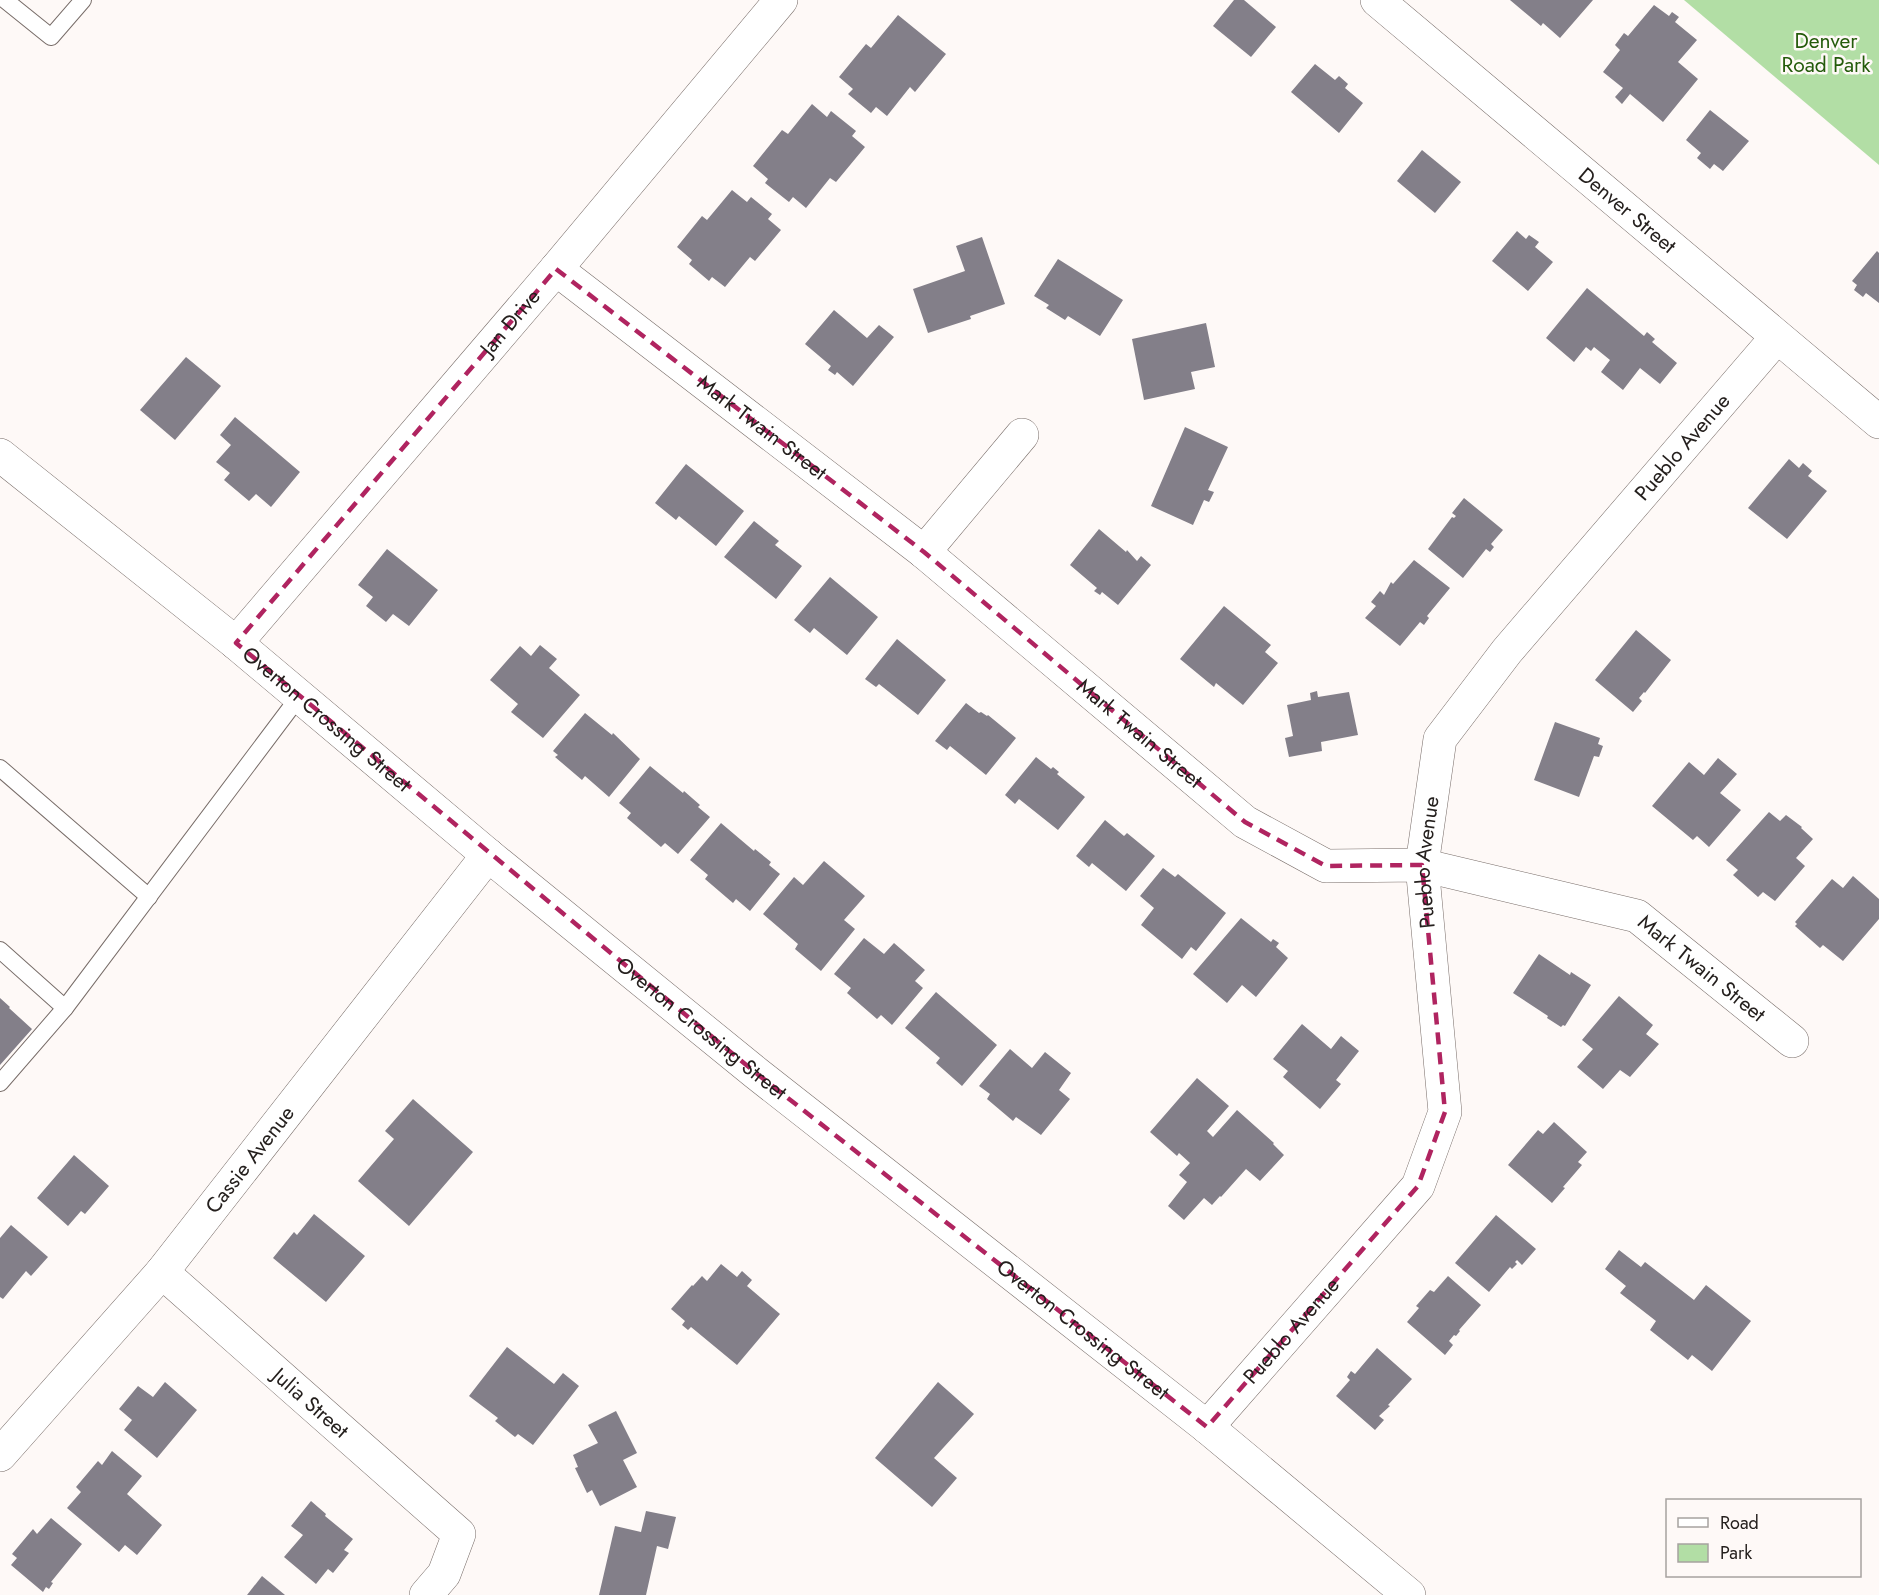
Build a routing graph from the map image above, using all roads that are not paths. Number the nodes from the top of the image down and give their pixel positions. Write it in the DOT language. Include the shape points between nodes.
graph roads {
  1 [pos="5,0"];
  2 [pos="82,0"];
  3 [pos="782,0"];
  4 [pos="1377,0"];
  5 [pos="556,269"];
  6 [pos="1777,338"];
  7 [pos="1879,422"];
  8 [pos="1022,435"];
  9 [pos="0,455"];
  10 [pos="924,552"];
  11 [pos="236,644"];
  12 [pos="298,698"];
  13 [pos="0,768"];
  14 [pos="488,855"];
  15 [pos="1422,865"];
  16 [pos="149,897"];
  17 [pos="0,950"];
  18 [pos="65,1008"];
  19 [pos="1792,1041"];
  20 [pos="0,1083"];
  21 [pos="162,1272"];
  22 [pos="1207,1426"];
  23 [pos="0,1455"];
  24 [pos="426,1595"];
  25 [pos="1409,1595"];
  1 -- 2 [label="lane" via="51,37"];
  3 -- 5 [label="street, Jan Drive"];
  4 -- 6 [label="street, Denver Street"];
  5 -- 10 [label="street, Mark Twain Street"];
  5 -- 11 [label="street, Jan Drive"];
  6 -- 7 [label="street, Denver Street"];
  6 -- 15 [label="street, Pueblo Avenue" via="1507,651 1440,739"];
  8 -- 10 [label="street"];
  9 -- 11 [label="street, Overton Crossing Street"];
  10 -- 15 [label="street, Mark Twain Street" via="1245,822 1326,866"];
  11 -- 12 [label="street, Overton Crossing Street"];
  12 -- 14 [label="street, Overton Crossing Street"];
  12 -- 16 [label="lane"];
  13 -- 16 [label="lane"];
  14 -- 21 [label="street, Cassie Avenue"];
  14 -- 22 [label="street, Overton Crossing Street" via="756,1073"];
  15 -- 19 [label="street, Mark Twain Street" via="1637,916"];
  15 -- 22 [label="street, Pueblo Avenue" via="1445,1112 1418,1186"];
  16 -- 18 [label="lane"];
  17 -- 18 [label="lane"];
  18 -- 20 [label="lane"];
  21 -- 23 [label="street, Cassie Avenue"];
  21 -- 24 [label="street, Julia Street" via="459,1534 444,1574"];
  22 -- 25 [label="street, Overton Crossing Street"];
}
